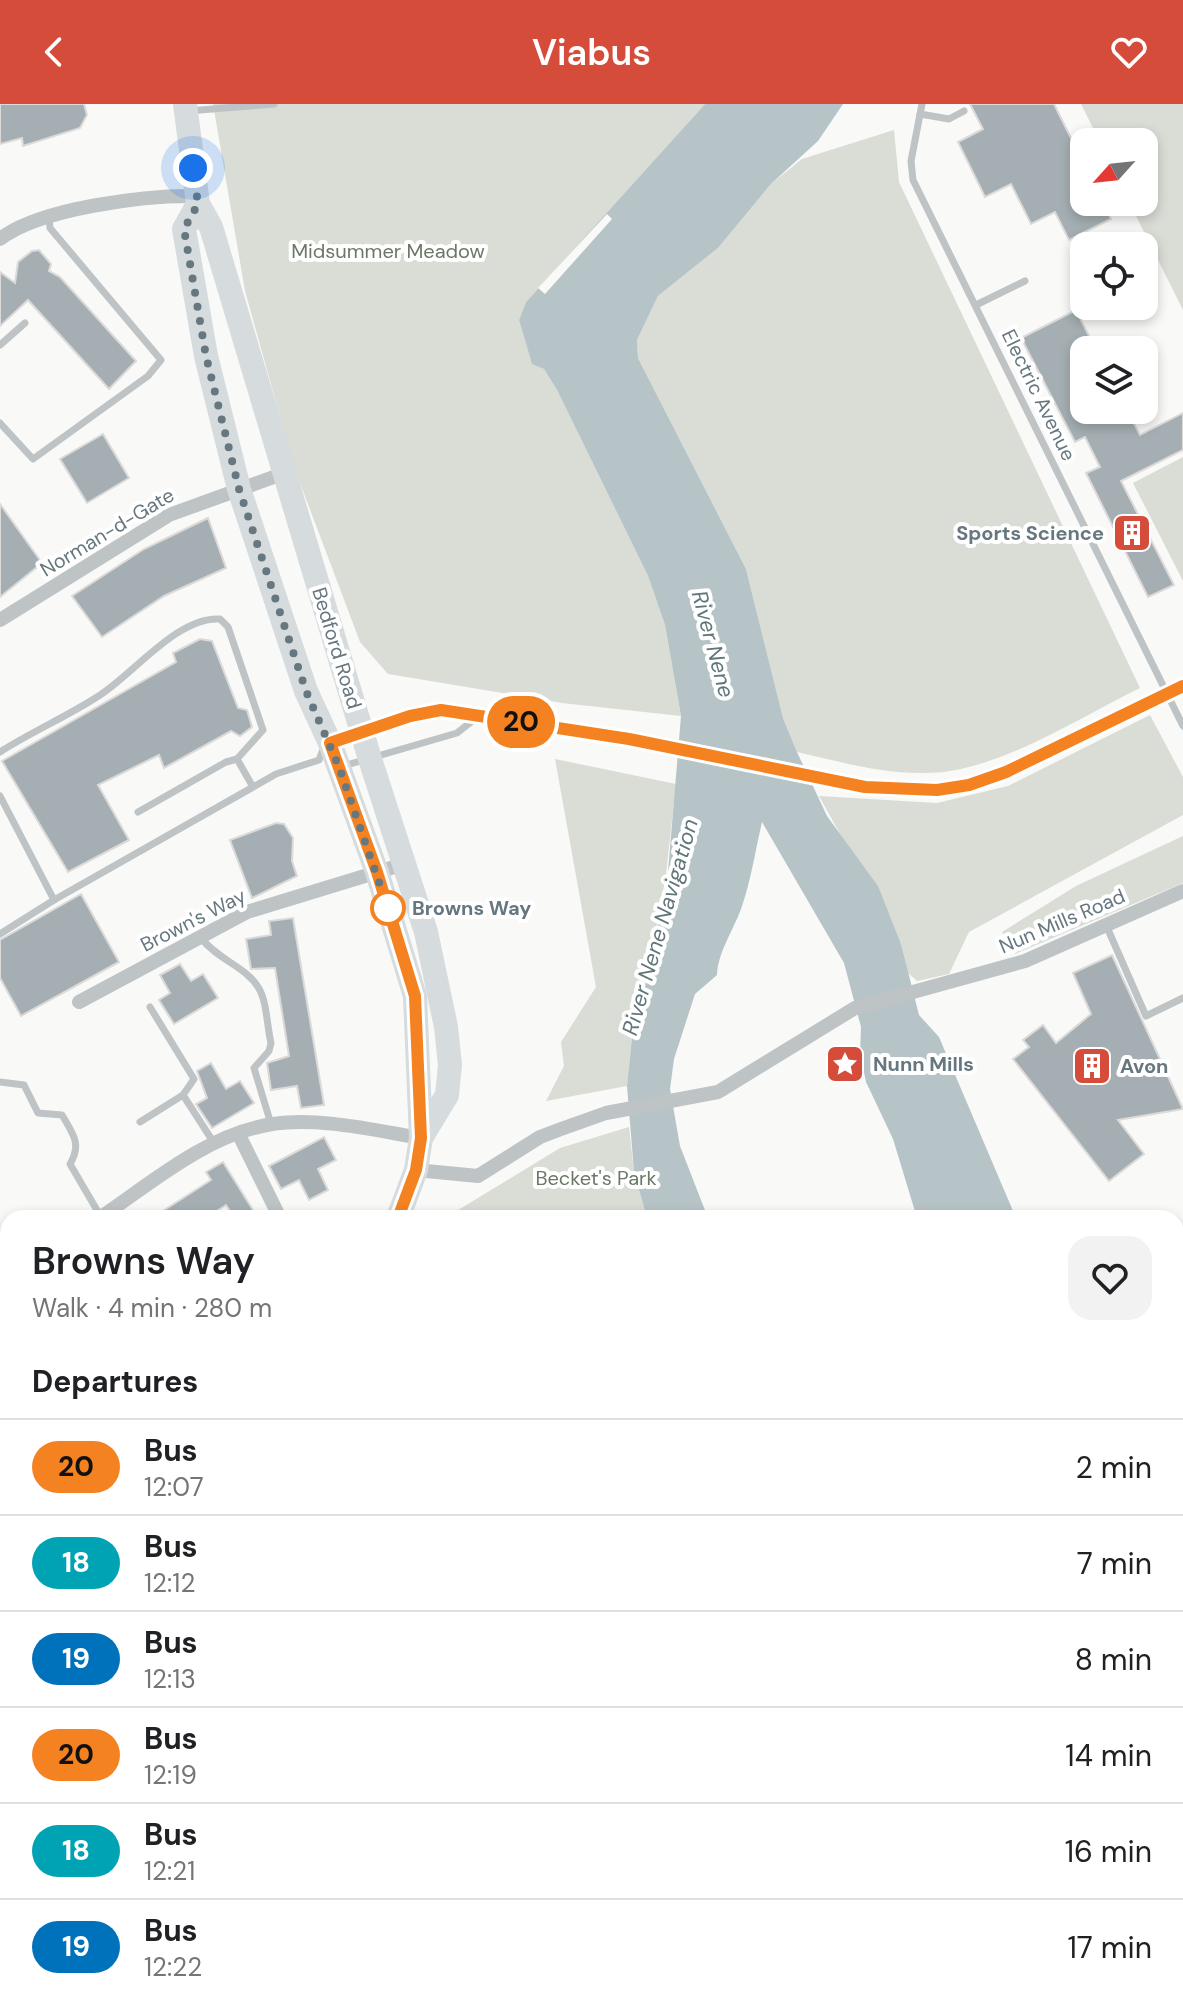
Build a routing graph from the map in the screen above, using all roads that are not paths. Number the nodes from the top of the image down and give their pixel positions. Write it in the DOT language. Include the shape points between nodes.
graph roads {
  1 [pos="274,104"];
  2 [pos="922,104"];
  3 [pos="185,108"];
  4 [pos="964,111"];
  5 [pos="920,114"];
  6 [pos="198,200"];
  7 [pos="49,216"];
  8 [pos="0,239"];
  9 [pos="1025,281"];
  10 [pos="978,304"];
  11 [pos="25,323"];
  12 [pos="0,345"];
  13 [pos="0,423"];
  14 [pos="282,474"];
  15 [pos="239,489"];
  16 [pos="0,620"];
  17 [pos="1183,686"];
  18 [pos="1167,694"];
  19 [pos="476,718"];
  20 [pos="1183,726"];
  21 [pos="363,730"];
  22 [pos="0,752"];
  23 [pos="329,757"];
  24 [pos="237,759"];
  25 [pos="370,759"];
  26 [pos="253,787"];
  27 [pos="0,796"];
  28 [pos="138,812"];
  29 [pos="404,864"];
  30 [pos="377,872"];
  31 [pos="1182,894"];
  32 [pos="54,900"];
  33 [pos="1106,925"];
  34 [pos="0,934"];
  35 [pos="200,937"];
  36 [pos="1183,998"];
  37 [pos="79,1002"];
  38 [pos="150,1007"];
  39 [pos="0,1082"];
  40 [pos="183,1095"];
  41 [pos="140,1122"];
  42 [pos="271,1124"];
  43 [pos="239,1135"];
  44 [pos="421,1138"];
  45 [pos="215,1144"];
  46 [pos="416,1170"];
  47 [pos="97,1210"];
  48 [pos="112,1210"];
  49 [pos="276,1210"];
  50 [pos="401,1210"];
  1 -- 3 [label="lane"];
  2 -- 5 [label="lane, Electric Avenue"];
  3 -- 6 [label="main road, Bedford Road"];
  4 -- 5 [label="lane" via="949,119"];
  5 -- 10 [label="lane, Electric Avenue" via="913,180"];
  6 -- 7 [label="street" via="165,195"];
  6 -- 14 [label="main road, Bedford Road" via="211,227"];
  6 -- 15 [label="main road, Bedford Road" via="184,229 206,356"];
  7 -- 8 [label="street" via="15,227"];
  7 -- 13 [label="lane" via="50,228 161,360 148,376 33,459"];
  9 -- 10 [label="lane"];
  10 -- 18 [label="lane, Electric Avenue"];
  11 -- 12 [label="lane"];
  14 -- 15 [label="street, Norman-d-Gate"];
  14 -- 21 [label="main road, Bedford Road"];
  15 -- 16 [label="street, Norman-d-Gate" via="169,515"];
  15 -- 23 [label="main road, Bedford Road"];
  17 -- 18 [label="lane"];
  18 -- 19 [label="lane" via="1006,772 937,790 865,787 629,739"];
  18 -- 20 [label="lane, Electric Avenue"];
  19 -- 21 [label="lane" via="441,710"];
  19 -- 25 [label="lane" via="457,733"];
  21 -- 23 [label="lane"];
  21 -- 25 [label="main road, Bedford Road"];
  22 -- 24 [label="lane" via="98,697 131,674 146,654 206,618 220,619 228,627 263,730"];
  23 -- 25 [label="lane"];
  23 -- 26 [label="lane"];
  23 -- 30 [label="main road, Bedford Road"];
  24 -- 26 [label="lane"];
  24 -- 28 [label="lane"];
  25 -- 29 [label="main road, Bedford Road"];
  26 -- 32 [label="lane"];
  27 -- 32 [label="lane"];
  29 -- 30 [label="street, Brown's Way"];
  29 -- 44 [label="main road, Bedford Road" via="426,932 450,1065 447,1095"];
  30 -- 35 [label="street, Brown's Way" via="247,912"];
  30 -- 44 [label="main road, Bedford Road" via="415,996"];
  31 -- 33 [label="street, Nun Mills Road"];
  32 -- 34 [label="lane"];
  33 -- 36 [label="lane" via="1146,1016"];
  33 -- 46 [label="street, Nun Mills Road" via="1025,961 855,1008 718,1092 606,1113 540,1137 478,1176"];
  35 -- 37 [label="street, Brown's Way"];
  35 -- 42 [label="lane" via="214,955 259,988 271,1043 254,1068"];
  38 -- 40 [label="lane" via="194,1079"];
  39 -- 47 [label="lane" via="24,1085 38,1113 62,1115 77,1141 70,1164"];
  40 -- 41 [label="lane"];
  40 -- 45 [label="lane"];
  42 -- 43 [label="street"];
  42 -- 44 [label="street" via="301,1122"];
  43 -- 45 [label="street"];
  43 -- 49 [label="street"];
  44 -- 46 [label="main road, Bedford Road"];
  45 -- 48 [label="street"];
  46 -- 50 [label="main road, Bedford Road"];
}
